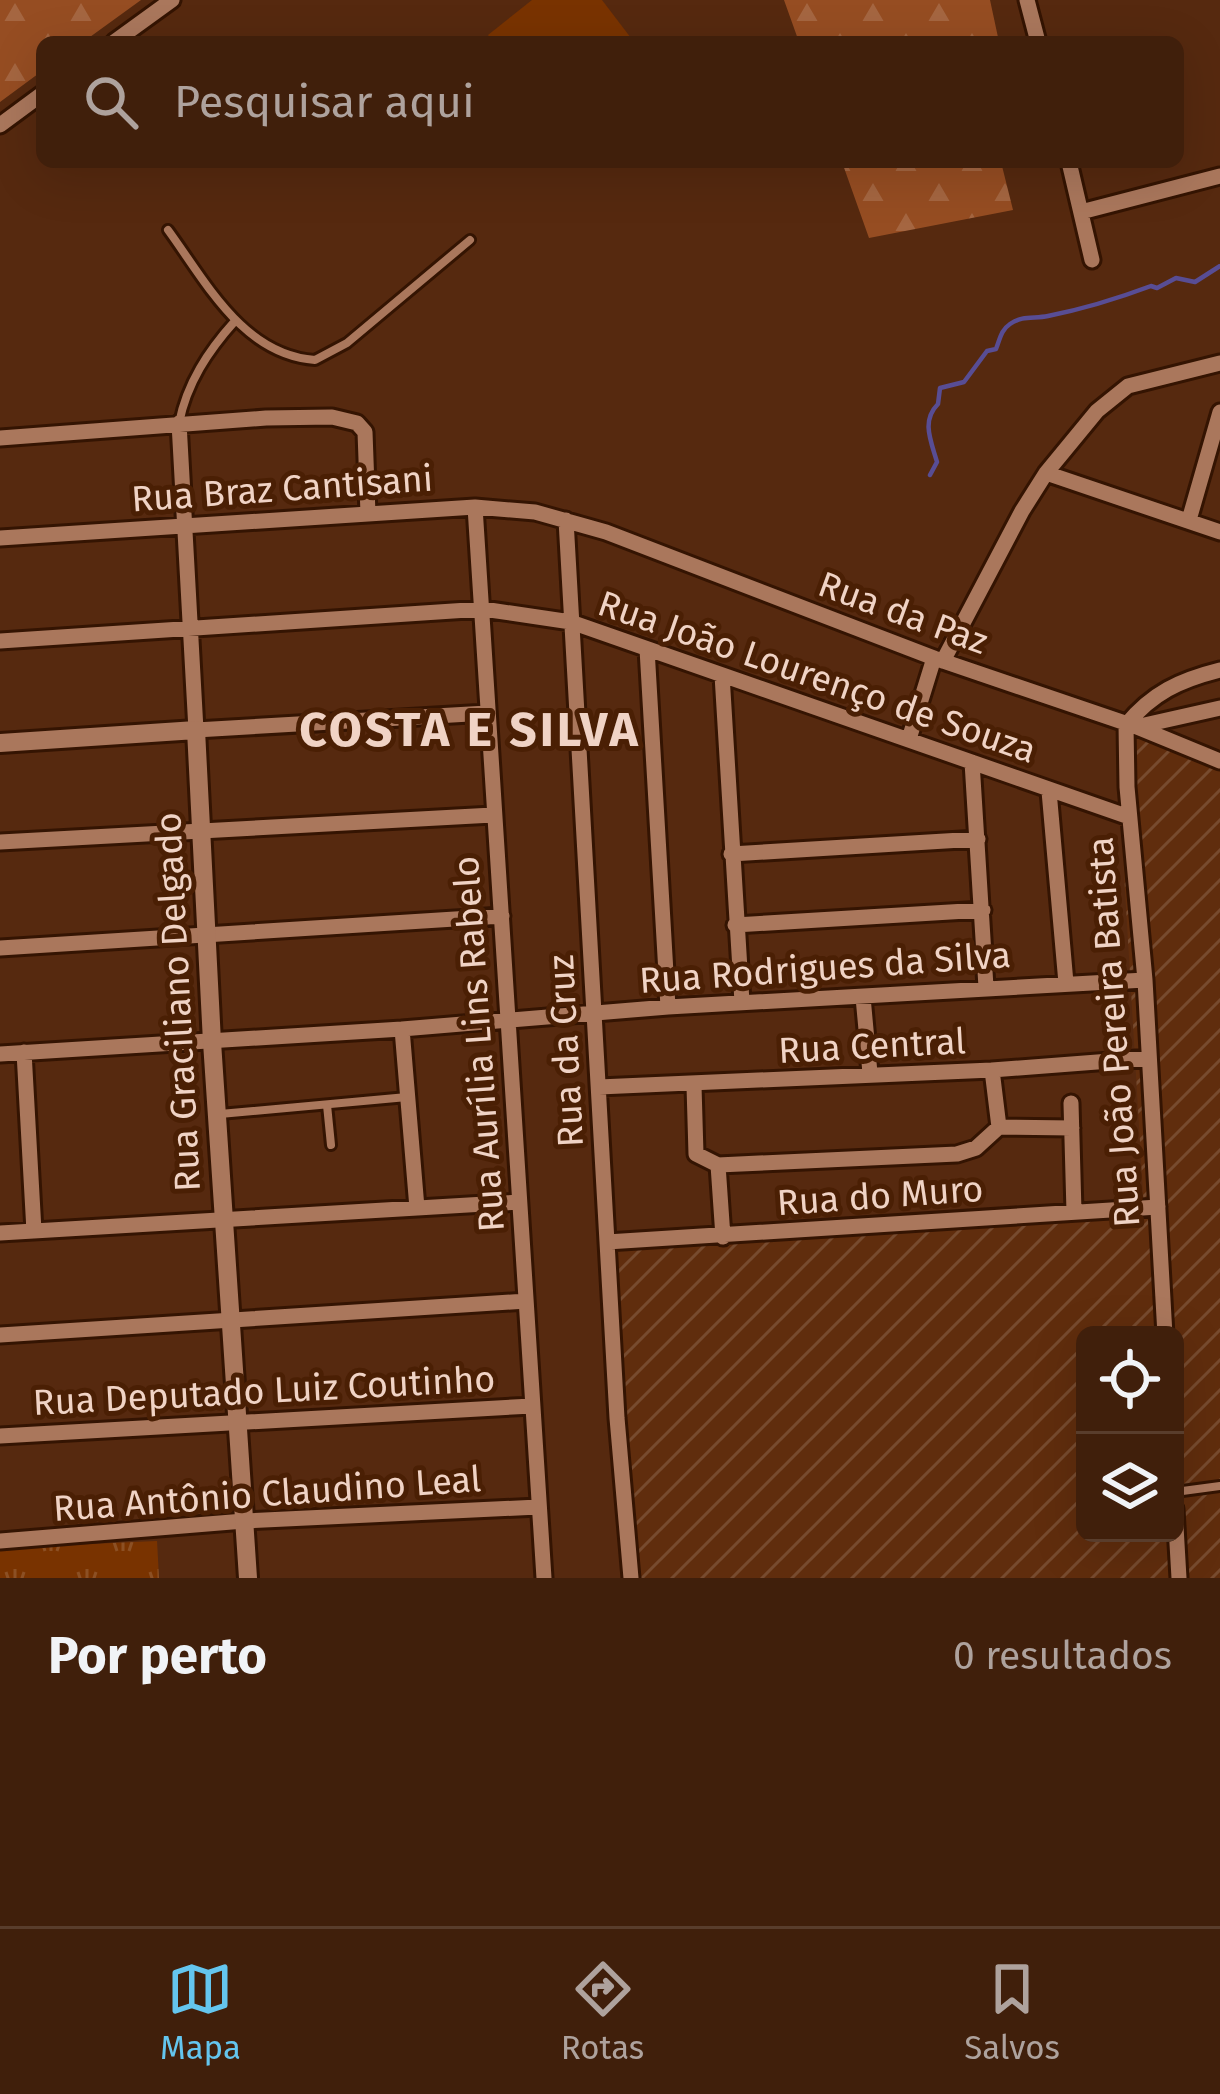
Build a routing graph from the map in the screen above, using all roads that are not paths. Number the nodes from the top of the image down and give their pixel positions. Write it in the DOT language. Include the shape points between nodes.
graph roads {
  1 [pos="172,0"];
  2 [pos="1027,0"];
  3 [pos="122,36"];
  4 [pos="1036,36"];
  5 [pos="36,98"];
  6 [pos="0,125"];
  7 [pos="1070,168"];
  8 [pos="1220,176"];
  9 [pos="1081,212"];
  10 [pos="168,230"];
  11 [pos="470,240"];
  12 [pos="1092,260"];
  13 [pos="235,321"];
  14 [pos="1220,363"];
  15 [pos="1220,413"];
  16 [pos="179,423"];
  17 [pos="0,438"];
  18 [pos="1046,473"];
  19 [pos="475,507"];
  20 [pos="368,514"];
  21 [pos="566,520"];
  22 [pos="1189,520"];
  23 [pos="185,526"];
  24 [pos="1220,532"];
  25 [pos="0,538"];
  26 [pos="482,609"];
  27 [pos="571,622"];
  28 [pos="190,628"];
  29 [pos="0,640"];
  30 [pos="647,649"];
  31 [pos="939,660"];
  32 [pos="1220,670"];
  33 [pos="722,675"];
  34 [pos="1220,708"];
  35 [pos="487,713"];
  36 [pos="1131,726"];
  37 [pos="196,730"];
  38 [pos="909,739"];
  39 [pos="0,743"];
  40 [pos="1220,761"];
  41 [pos="972,763"];
  42 [pos="1049,791"];
  43 [pos="493,815"];
  44 [pos="1129,817"];
  45 [pos="201,830"];
  46 [pos="978,839"];
  47 [pos="0,842"];
  48 [pos="730,854"];
  49 [pos="982,910"];
  50 [pos="502,916"];
  51 [pos="735,925"];
  52 [pos="207,934"];
  53 [pos="0,948"];
  54 [pos="1145,980"];
  55 [pos="1066,983"];
  56 [pos="986,987"];
  57 [pos="863,997"];
  58 [pos="742,1002"];
  59 [pos="668,1007"];
  60 [pos="593,1013"];
  61 [pos="510,1021"];
  62 [pos="402,1030"];
  63 [pos="212,1042"];
  64 [pos="24,1052"];
  65 [pos="0,1054"];
  66 [pos="1149,1058"];
  67 [pos="992,1070"];
  68 [pos="870,1073"];
  69 [pos="694,1086"];
  70 [pos="598,1087"];
  71 [pos="407,1097"];
  72 [pos="1071,1103"];
  73 [pos="327,1105"];
  74 [pos="218,1114"];
  75 [pos="999,1127"];
  76 [pos="1072,1128"];
  77 [pos="331,1145"];
  78 [pos="718,1165"];
  79 [pos="519,1202"];
  80 [pos="1158,1207"];
  81 [pos="416,1208"];
  82 [pos="1074,1212"];
  83 [pos="223,1220"];
  84 [pos="34,1231"];
  85 [pos="0,1233"];
  86 [pos="723,1237"];
  87 [pos="607,1242"];
  88 [pos="526,1300"];
  89 [pos="230,1322"];
  90 [pos="1165,1326"];
  91 [pos="0,1335"];
  92 [pos="532,1406"];
  93 [pos="237,1421"];
  94 [pos="0,1436"];
  95 [pos="1220,1486"];
  96 [pos="1184,1491"];
  97 [pos="538,1507"];
  98 [pos="244,1521"];
  99 [pos="0,1541"];
  100 [pos="1177,1542"];
  101 [pos="248,1578"];
  102 [pos="544,1578"];
  103 [pos="631,1578"];
  104 [pos="1179,1578"];
  1 -- 3 [label="street"];
  2 -- 4 [label="street"];
  5 -- 6 [label="street"];
  7 -- 9 [label="street"];
  8 -- 9 [label="street"];
  9 -- 12 [label="street"];
  10 -- 13 [label="lane"];
  11 -- 13 [label="lane" via="326,356 306,359"];
  13 -- 16 [label="lane" via="211,349"];
  14 -- 18 [label="street" via="1113,396"];
  15 -- 22 [label="street"];
  16 -- 17 [label="street"];
  16 -- 20 [label="street" via="332,417 362,426"];
  16 -- 23 [label="street, Rua Graciliano Delgado"];
  18 -- 22 [label="street"];
  18 -- 31 [label="street"];
  19 -- 20 [label="street, Rua Braz Cantisani"];
  19 -- 21 [label="street, Rua Braz Cantisani"];
  19 -- 26 [label="street, Rua Aurília Lins Rabelo"];
  20 -- 23 [label="street, Rua Braz Cantisani"];
  21 -- 27 [label="street, Rua da Cruz"];
  21 -- 31 [label="street, Rua da Paz"];
  22 -- 24 [label="street"];
  23 -- 25 [label="street, Rua Braz Cantisani"];
  23 -- 28 [label="street, Rua Graciliano Delgado"];
  26 -- 27 [label="street, Rua João Lourenço de Souza"];
  26 -- 28 [label="street, Rua João Lourenço de Souza"];
  26 -- 35 [label="street, Rua Aurília Lins Rabelo"];
  27 -- 30 [label="street, Rua João Lourenço de Souza"];
  27 -- 60 [label="street, Rua da Cruz"];
  28 -- 29 [label="street, Rua João Lourenço de Souza"];
  28 -- 37 [label="street, Rua Graciliano Delgado"];
  30 -- 33 [label="street, Rua João Lourenço de Souza"];
  30 -- 59 [label="street"];
  31 -- 36 [label="street, Rua da Paz"];
  31 -- 38 [label="street"];
  32 -- 36 [label="street" via="1167,687"];
  33 -- 38 [label="street, Rua João Lourenço de Souza"];
  33 -- 48 [label="street"];
  34 -- 36 [label="street"];
  35 -- 37 [label="street"];
  35 -- 43 [label="street, Rua Aurília Lins Rabelo"];
  36 -- 40 [label="street, Rua da Paz"];
  36 -- 44 [label="street, Rua João Pereira Batista"];
  37 -- 39 [label="street"];
  37 -- 45 [label="street, Rua Graciliano Delgado"];
  38 -- 41 [label="street, Rua João Lourenço de Souza"];
  41 -- 42 [label="street, Rua João Lourenço de Souza"];
  41 -- 46 [label="street"];
  42 -- 44 [label="street, Rua João Lourenço de Souza"];
  42 -- 55 [label="street"];
  43 -- 45 [label="street"];
  43 -- 50 [label="street, Rua Aurília Lins Rabelo"];
  44 -- 54 [label="street, Rua João Pereira Batista"];
  45 -- 47 [label="street"];
  45 -- 52 [label="street, Rua Graciliano Delgado"];
  46 -- 48 [label="street"];
  46 -- 49 [label="street"];
  48 -- 51 [label="street"];
  49 -- 51 [label="street"];
  49 -- 56 [label="street"];
  50 -- 52 [label="street"];
  50 -- 61 [label="street, Rua Aurília Lins Rabelo"];
  51 -- 58 [label="street"];
  52 -- 53 [label="street"];
  52 -- 63 [label="street, Rua Graciliano Delgado"];
  54 -- 55 [label="street, Rua Rodrigues da Silva"];
  54 -- 66 [label="street, Rua João Pereira Batista"];
  55 -- 56 [label="street, Rua Rodrigues da Silva"];
  56 -- 57 [label="street, Rua Rodrigues da Silva"];
  57 -- 58 [label="street, Rua Rodrigues da Silva"];
  57 -- 68 [label="street"];
  58 -- 59 [label="street, Rua Rodrigues da Silva"];
  59 -- 60 [label="street, Rua Rodrigues da Silva"];
  60 -- 61 [label="street, Rua Rodrigues da Silva"];
  60 -- 70 [label="street, Rua da Cruz"];
  61 -- 62 [label="street, Rua Rodrigues da Silva"];
  61 -- 79 [label="street, Rua Aurília Lins Rabelo"];
  62 -- 63 [label="street, Rua Rodrigues da Silva"];
  62 -- 71 [label="street"];
  63 -- 64 [label="street, Rua Rodrigues da Silva"];
  63 -- 74 [label="street, Rua Graciliano Delgado"];
  64 -- 65 [label="street, Rua Rodrigues da Silva"];
  64 -- 84 [label="street"];
  66 -- 67 [label="street, Rua Central"];
  66 -- 80 [label="street, Rua João Pereira Batista"];
  67 -- 68 [label="street, Rua Central"];
  67 -- 75 [label="street"];
  68 -- 69 [label="street, Rua Central"];
  69 -- 70 [label="street, Rua Central"];
  69 -- 78 [label="street" via="696,1154"];
  70 -- 87 [label="street, Rua da Cruz"];
  71 -- 73 [label="lane"];
  71 -- 81 [label="street"];
  72 -- 76 [label="street"];
  73 -- 74 [label="lane"];
  73 -- 77 [label="lane"];
  74 -- 83 [label="street, Rua Graciliano Delgado"];
  75 -- 76 [label="street"];
  75 -- 78 [label="street" via="957,1154"];
  76 -- 82 [label="street"];
  78 -- 86 [label="street"];
  79 -- 81 [label="street"];
  79 -- 88 [label="street, Rua Aurília Lins Rabelo"];
  80 -- 82 [label="street, Rua do Muro"];
  80 -- 90 [label="street, Rua João Pereira Batista"];
  81 -- 83 [label="street"];
  82 -- 86 [label="street, Rua do Muro"];
  83 -- 84 [label="street"];
  83 -- 89 [label="street, Rua Graciliano Delgado"];
  84 -- 85 [label="street"];
  86 -- 87 [label="street, Rua do Muro"];
  87 -- 103 [label="street, Rua da Cruz"];
  88 -- 89 [label="street"];
  88 -- 92 [label="street, Rua Aurília Lins Rabelo"];
  89 -- 91 [label="street"];
  89 -- 93 [label="street, Rua Graciliano Delgado"];
  92 -- 93 [label="street, Rua Deputado Luiz Coutinho"];
  92 -- 97 [label="street, Rua Aurília Lins Rabelo"];
  93 -- 94 [label="street, Rua Deputado Luiz Coutinho"];
  93 -- 98 [label="street, Rua Graciliano Delgado"];
  95 -- 96 [label="lane"];
  97 -- 98 [label="street, Rua Antônio Claudino Leal"];
  97 -- 102 [label="street, Rua Aurília Lins Rabelo"];
  98 -- 99 [label="street, Rua Antônio Claudino Leal"];
  98 -- 101 [label="street, Rua Graciliano Delgado"];
  100 -- 104 [label="street"];
}
